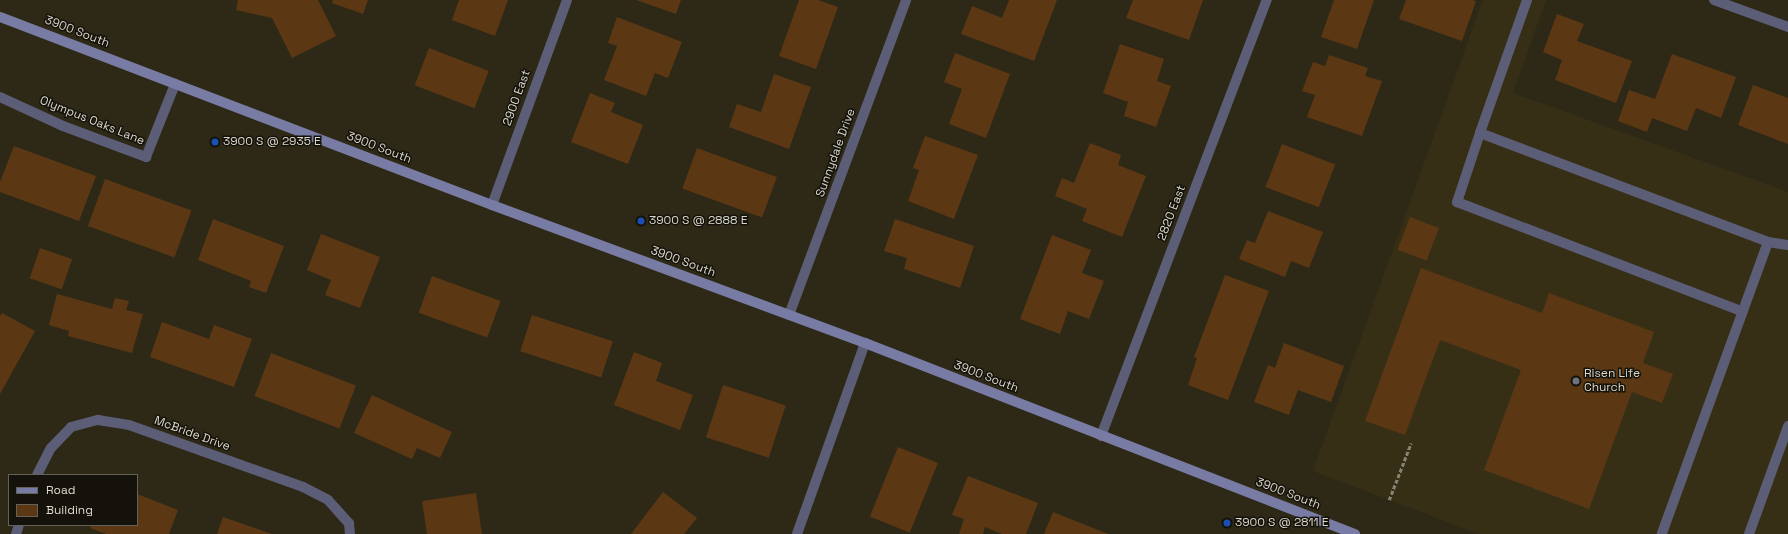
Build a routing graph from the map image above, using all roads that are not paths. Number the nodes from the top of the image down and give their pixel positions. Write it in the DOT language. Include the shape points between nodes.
graph roads {
  1 [pos="567,0"];
  2 [pos="906,0"];
  3 [pos="1267,0"];
  4 [pos="1527,0"];
  5 [pos="1714,0"];
  6 [pos="0,17"];
  7 [pos="1788,27"];
  8 [pos="175,84"];
  9 [pos="0,97"];
  10 [pos="1480,133"];
  11 [pos="492,205"];
  12 [pos="1768,242"];
  13 [pos="1788,245"];
  14 [pos="1743,312"];
  15 [pos="789,315"];
  16 [pos="865,343"];
  17 [pos="1788,426"];
  18 [pos="1101,436"];
  19 [pos="38,474"];
  20 [pos="350,534"];
  21 [pos="797,534"];
  22 [pos="1355,534"];
  23 [pos="1662,534"];
  24 [pos="1749,534"];
  1 -- 11 [label="street, 2900 East"];
  2 -- 15 [label="street, Sunnydale Drive"];
  3 -- 18 [label="street, 2820 East"];
  4 -- 10 [label="street"];
  5 -- 7 [label="street"];
  6 -- 8 [label="main road, 3900 South"];
  8 -- 9 [label="street, Olympus Oaks Lane" via="146,157 63,126"];
  8 -- 11 [label="main road, 3900 South"];
  10 -- 12 [label="street"];
  10 -- 14 [label="street" via="1457,202"];
  11 -- 15 [label="main road, 3900 South"];
  12 -- 13 [label="street"];
  12 -- 14 [label="street"];
  14 -- 23 [label="street"];
  15 -- 16 [label="main road, 3900 South"];
  16 -- 18 [label="main road, 3900 South"];
  16 -- 21 [label="street"];
  17 -- 24 [label="street"];
  18 -- 22 [label="main road, 3900 South"];
  19 -- 20 [label="street, McBride Drive" via="51,448 71,427 98,420 129,425 303,487 328,500 348,523"];
}
